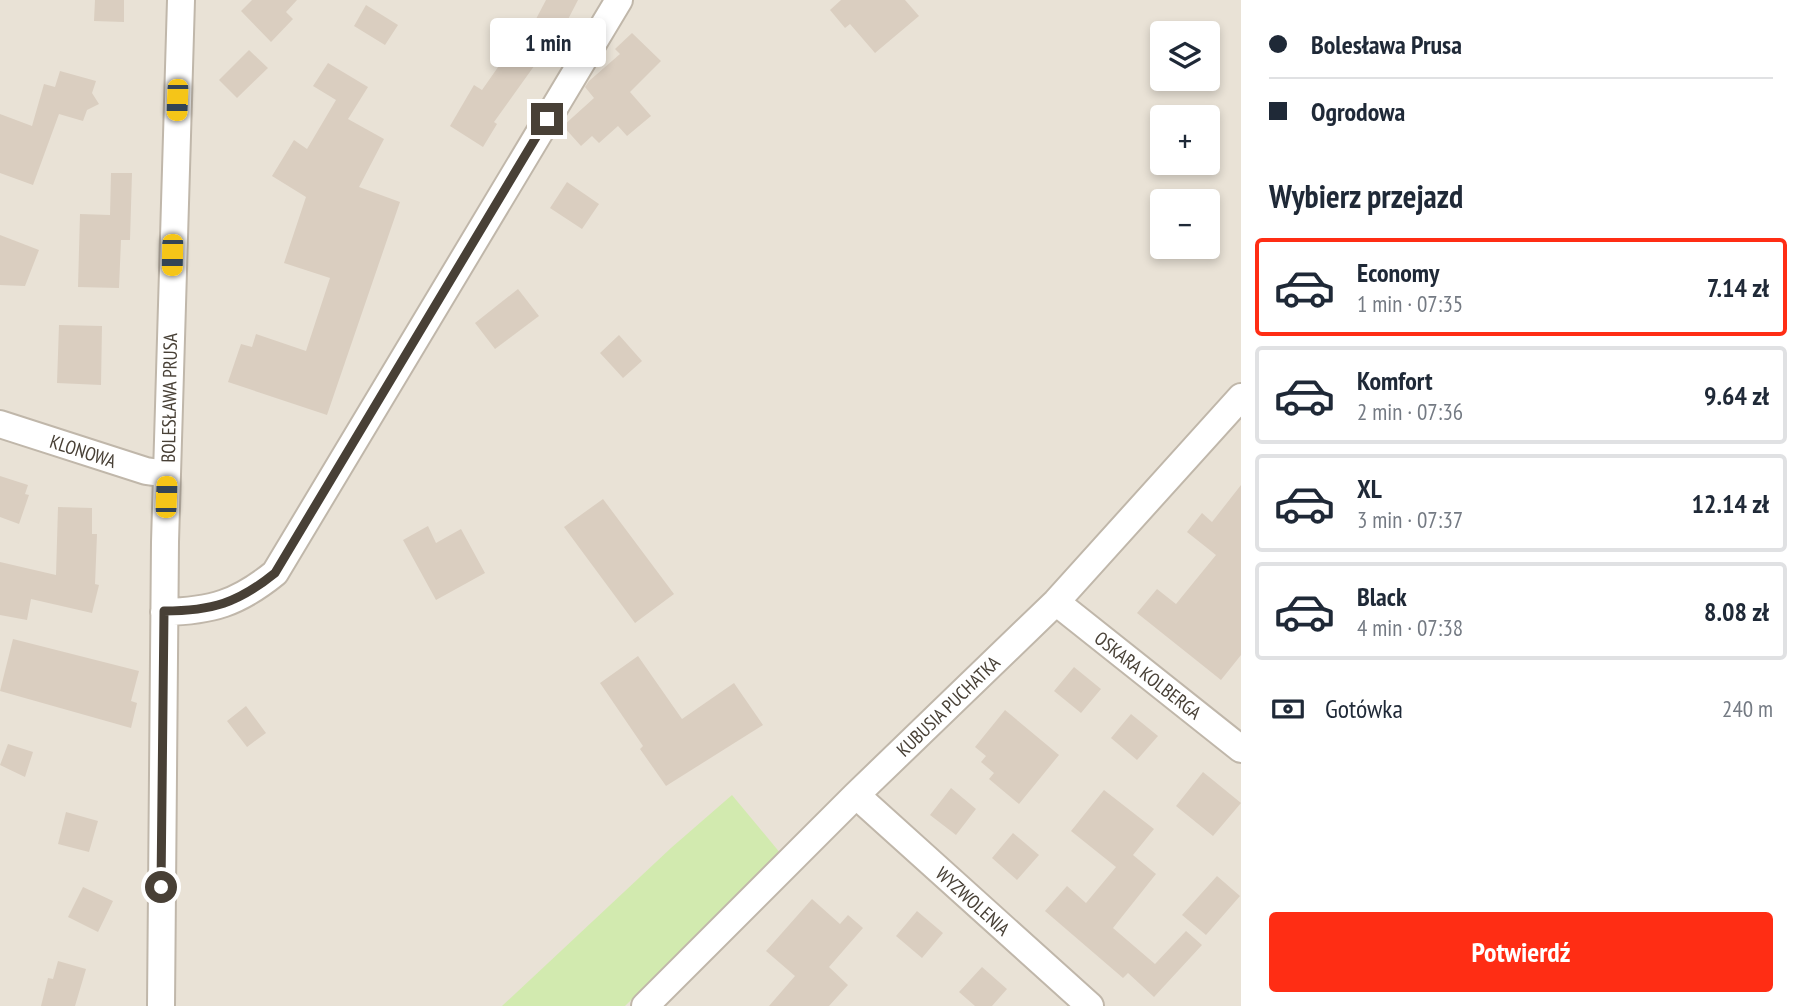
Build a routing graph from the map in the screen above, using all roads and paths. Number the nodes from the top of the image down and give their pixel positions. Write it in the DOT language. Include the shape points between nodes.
graph roads {
  1 [pos="181,0"];
  2 [pos="619,0"];
  3 [pos="1241,397"];
  4 [pos="0,425"];
  5 [pos="167,474"];
  6 [pos="1056,602"];
  7 [pos="164,611"];
  8 [pos="1241,749"];
  9 [pos="856,795"];
  10 [pos="651,1004"];
  11 [pos="161,1006"];
  12 [pos="1090,1006"];
  1 -- 5 [label="street, BOLESŁAWA PRUSA"];
  2 -- 7 [label="street" via="275,573 232,601"];
  3 -- 6 [label="street, KUBUSIA PUCHATKA"];
  4 -- 5 [label="street, KLONOWA"];
  5 -- 7 [label="street, BOLESŁAWA PRUSA"];
  6 -- 8 [label="street, OSKARA KOLBERGA"];
  6 -- 9 [label="street, KUBUSIA PUCHATKA"];
  7 -- 11 [label="street, BOLESŁAWA PRUSA"];
  9 -- 10 [label="street, KUBUSIA PUCHATKA"];
  9 -- 12 [label="street, WYZWOLENIA"];
}
